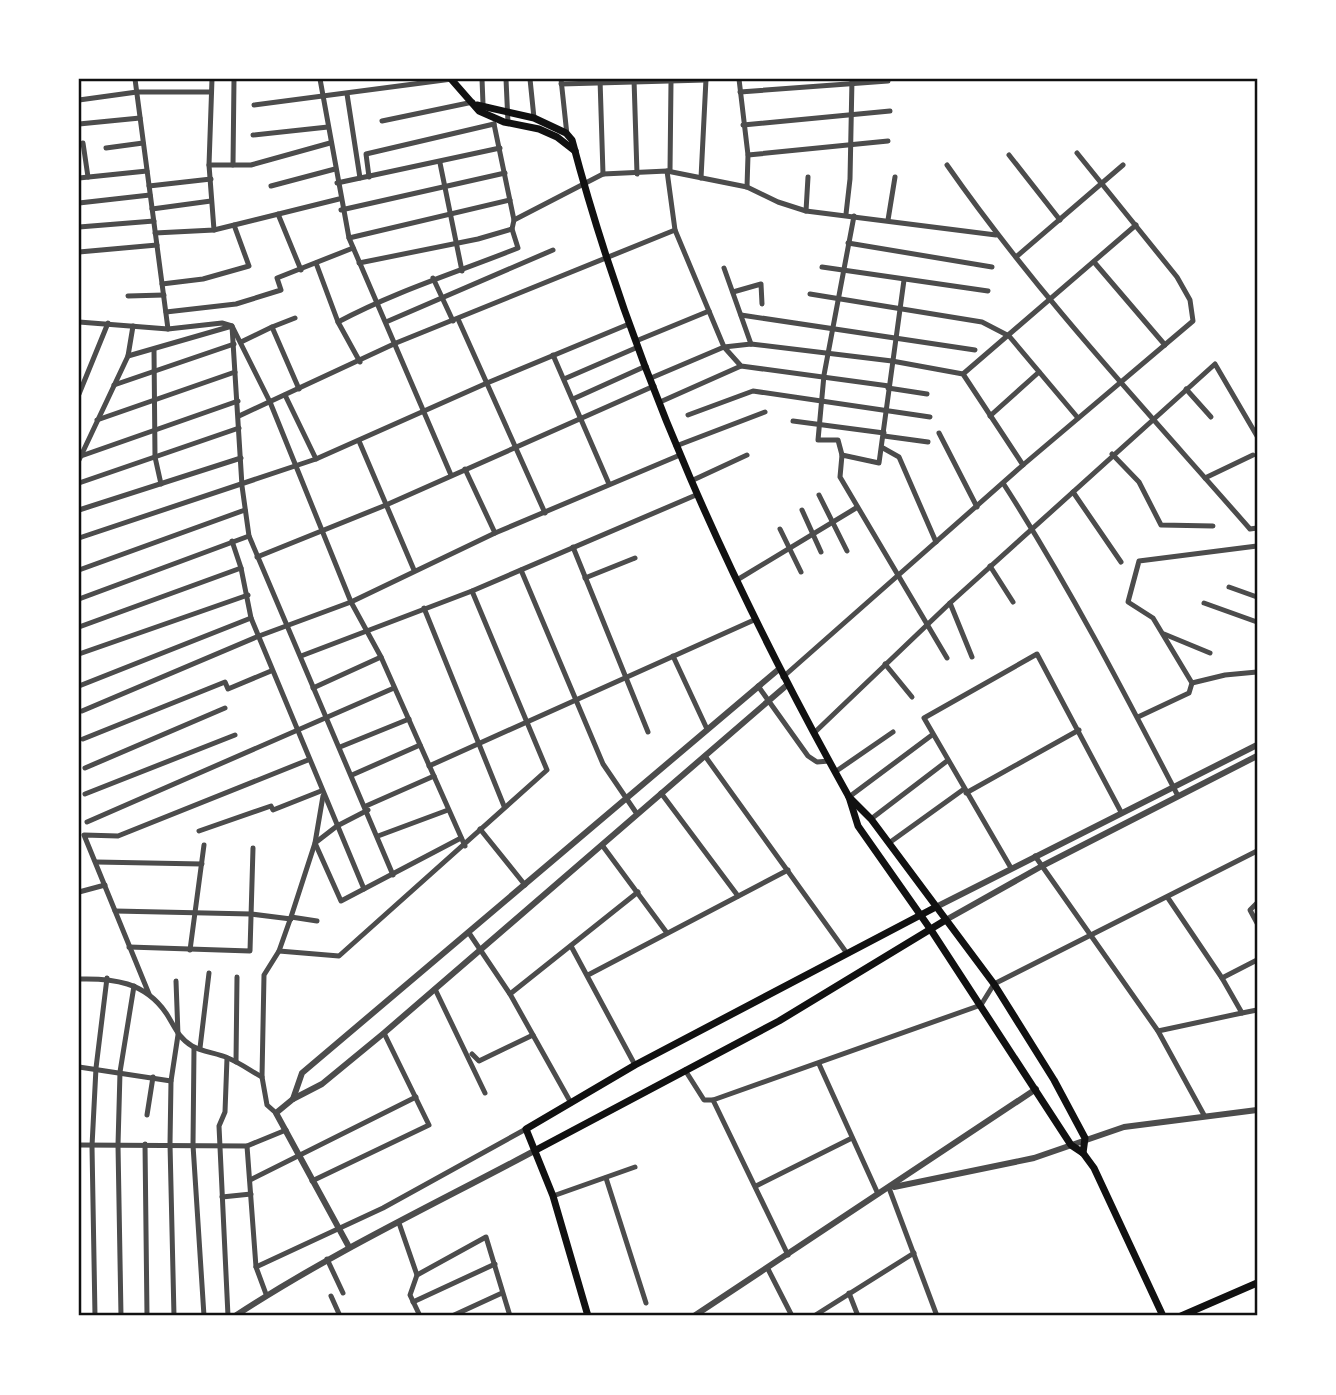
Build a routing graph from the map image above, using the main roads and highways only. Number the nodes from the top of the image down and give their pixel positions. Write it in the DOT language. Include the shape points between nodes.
graph roads {
  1 [pos="452,79"];
  2 [pos="478,104"];
  3 [pos="575,151"];
  4 [pos="849,797"];
  5 [pos="934,908"];
  6 [pos="921,915"];
  7 [pos="944,921"];
  8 [pos="932,930"];
  9 [pos="536,1150"];
  10 [pos="1083,1153"];
  11 [pos="1257,1283"];
  12 [pos="586,1315"];
  13 [pos="1163,1316"];
  14 [pos="1181,1316"];
  1 -- 2 [label="main road"];
  2 -- 3 [label="main road" via="534,118 568,135"];
  2 -- 3 [label="main road" via="479,111 493,121 539,129"];
  3 -- 4 [label="main road" via="604,257 696,495 754,620"];
  4 -- 5 [label="main road" via="871,818"];
  4 -- 6 [label="main road" via="858,826"];
  5 -- 6 [label="main road"];
  5 -- 7 [label="main road"];
  6 -- 8 [label="main road"];
  6 -- 9 [label="main road" via="635,1065 527,1129"];
  7 -- 8 [label="main road"];
  7 -- 10 [label="main road" via="994,984 1054,1080 1085,1138"];
  8 -- 9 [label="main road" via="779,1021"];
  8 -- 10 [label="main road" via="1071,1145"];
  9 -- 12 [label="main road"];
  10 -- 13 [label="main road"];
  11 -- 14 [label="main road"];
}
